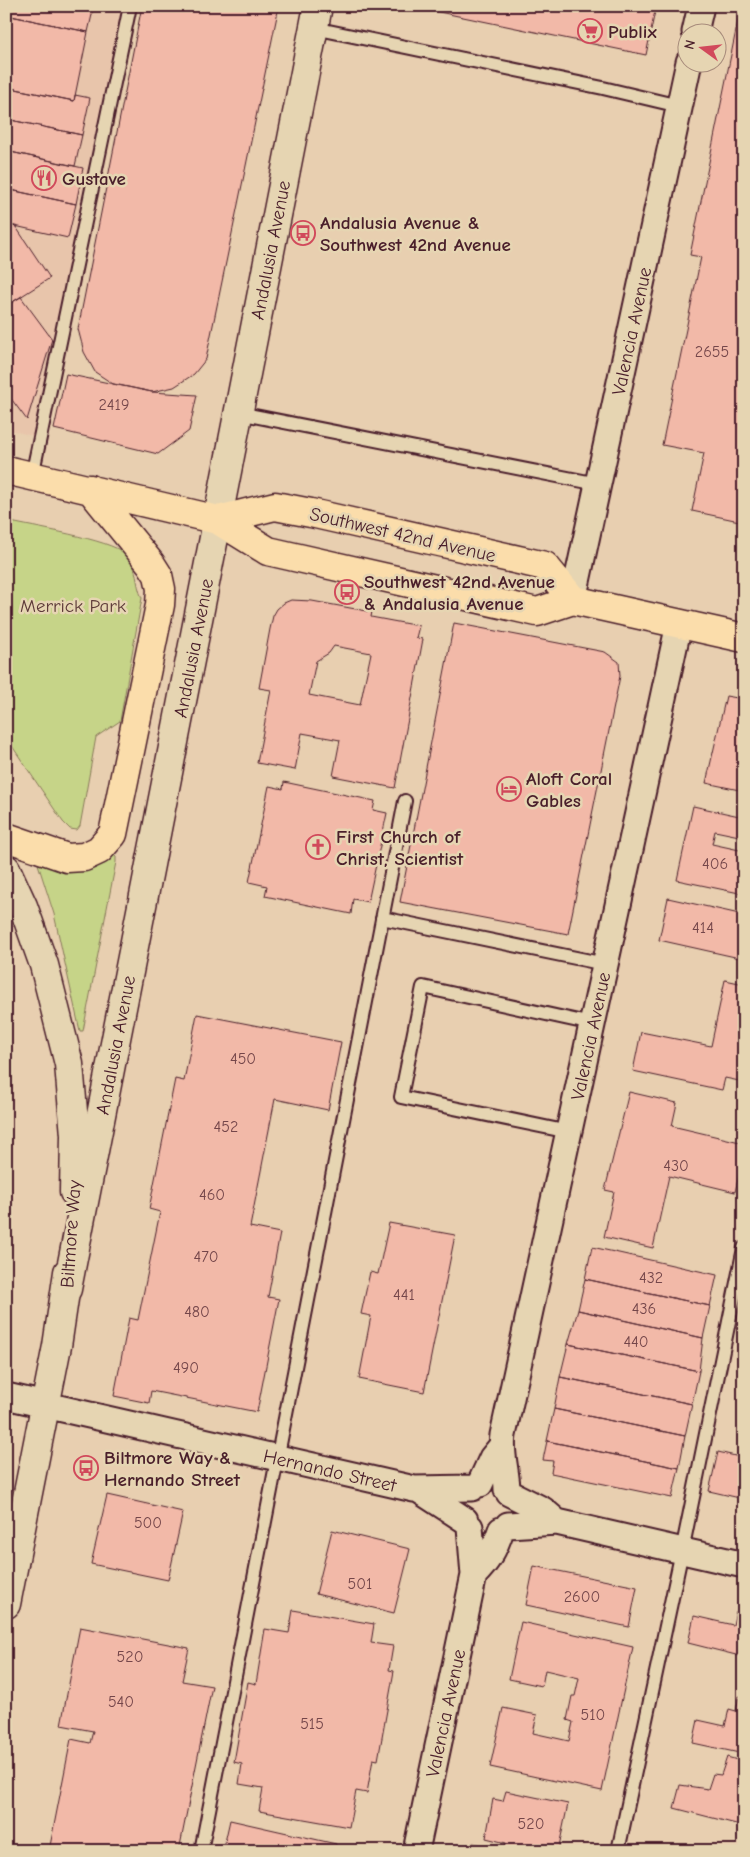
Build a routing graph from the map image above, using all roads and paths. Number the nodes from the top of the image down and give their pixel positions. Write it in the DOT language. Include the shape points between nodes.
graph roads {
  1 [pos="130,6"];
  2 [pos="700,6"];
  3 [pos="316,17"];
  4 [pos="697,22"];
  5 [pos="687,72"];
  6 [pos="679,106"];
  7 [pos="239,413"];
  8 [pos="19,473"];
  9 [pos="598,484"];
  10 [pos="90,489"];
  11 [pos="218,520"];
  12 [pos="572,600"];
  13 [pos="679,624"];
  14 [pos="744,638"];
  15 [pos="405,801"];
  16 [pos="6,837"];
  17 [pos="6,869"];
  18 [pos="382,918"];
  19 [pos="605,964"];
  20 [pos="592,1024"];
  21 [pos="569,1132"];
  22 [pos="744,1248"];
  23 [pos="67,1289"];
  24 [pos="6,1396"];
  25 [pos="45,1405"];
  26 [pos="501,1447"];
  27 [pos="278,1458"];
  28 [pos="476,1486"];
  29 [pos="419,1490"];
  30 [pos="508,1492"];
  31 [pos="557,1522"];
  32 [pos="468,1523"];
  33 [pos="504,1527"];
  34 [pos="682,1551"];
  35 [pos="744,1565"];
  36 [pos="474,1575"];
  37 [pos="6,1604"];
  38 [pos="201,1851"];
  39 [pos="416,1851"];
  40 [pos="618,1851"];
  1 -- 8 [label="lane" via="43,427"];
  2 -- 4 [label="street"];
  3 -- 6 [label="lane"];
  3 -- 7 [label="street, Andalusia Avenue"];
  5 -- 6 [label="street, Valencia Avenue"];
  6 -- 9 [label="street, Valencia Avenue"];
  7 -- 9 [label="lane"];
  7 -- 11 [label="street, Andalusia Avenue"];
  8 -- 10 [label="main road, Southwest 42nd Avenue"];
  9 -- 12 [label="street, Valencia Avenue"];
  10 -- 11 [label="main road, Southwest 42nd Avenue"];
  10 -- 16 [label="main road" via="151,564 161,589 113,834 99,850 84,857 67,858"];
  11 -- 12 [label="main road, Southwest 42nd Avenue" via="265,549 278,553 537,612"];
  11 -- 12 [label="main road, Southwest 42nd Avenue" via="275,506 546,566"];
  11 -- 23 [label="street, Andalusia Avenue"];
  12 -- 13 [label="main road"];
  13 -- 14 [label="main road"];
  13 -- 19 [label="street, Valencia Avenue"];
  15 -- 18 [label="lane"];
  17 -- 23 [label="street, Biltmore Way" via="44,965 69,1064 75,1135 74,1208"];
  18 -- 19 [label="lane"];
  18 -- 27 [label="lane"];
  19 -- 20 [label="street, Valencia Avenue"];
  20 -- 21 [label="street, Valencia Avenue"];
  20 -- 21 [label="lane" via="423,987 401,1098"];
  21 -- 26 [label="street, Valencia Avenue"];
  22 -- 34 [label="lane"];
  23 -- 25 [label="street, Biltmore Way"];
  24 -- 25 [label="street, Hernando Street"];
  25 -- 27 [label="street, Hernando Street"];
  25 -- 37 [label="street, Biltmore Way"];
  26 -- 28 [label="street, Valencia Avenue"];
  26 -- 30 [label="street, Valencia Avenue"];
  27 -- 29 [label="street, Hernando Street"];
  27 -- 38 [label="lane"];
  28 -- 29 [label="street, Hernando Street"];
  28 -- 30 [label="street" via="496,1483"];
  28 -- 32 [label="street, Valencia Avenue" via="466,1494 463,1503 462,1511"];
  29 -- 32 [label="street, Hernando Street"];
  30 -- 31 [label="street" via="543,1510"];
  30 -- 33 [label="street, Valencia Avenue" via="514,1510"];
  31 -- 33 [label="street"];
  31 -- 34 [label="street"];
  32 -- 33 [label="street" via="485,1534"];
  32 -- 36 [label="street, Valencia Avenue"];
  33 -- 36 [label="street, Valencia Avenue" via="484,1566"];
  34 -- 35 [label="street"];
  34 -- 40 [label="lane"];
  36 -- 39 [label="street, Valencia Avenue"];
}
